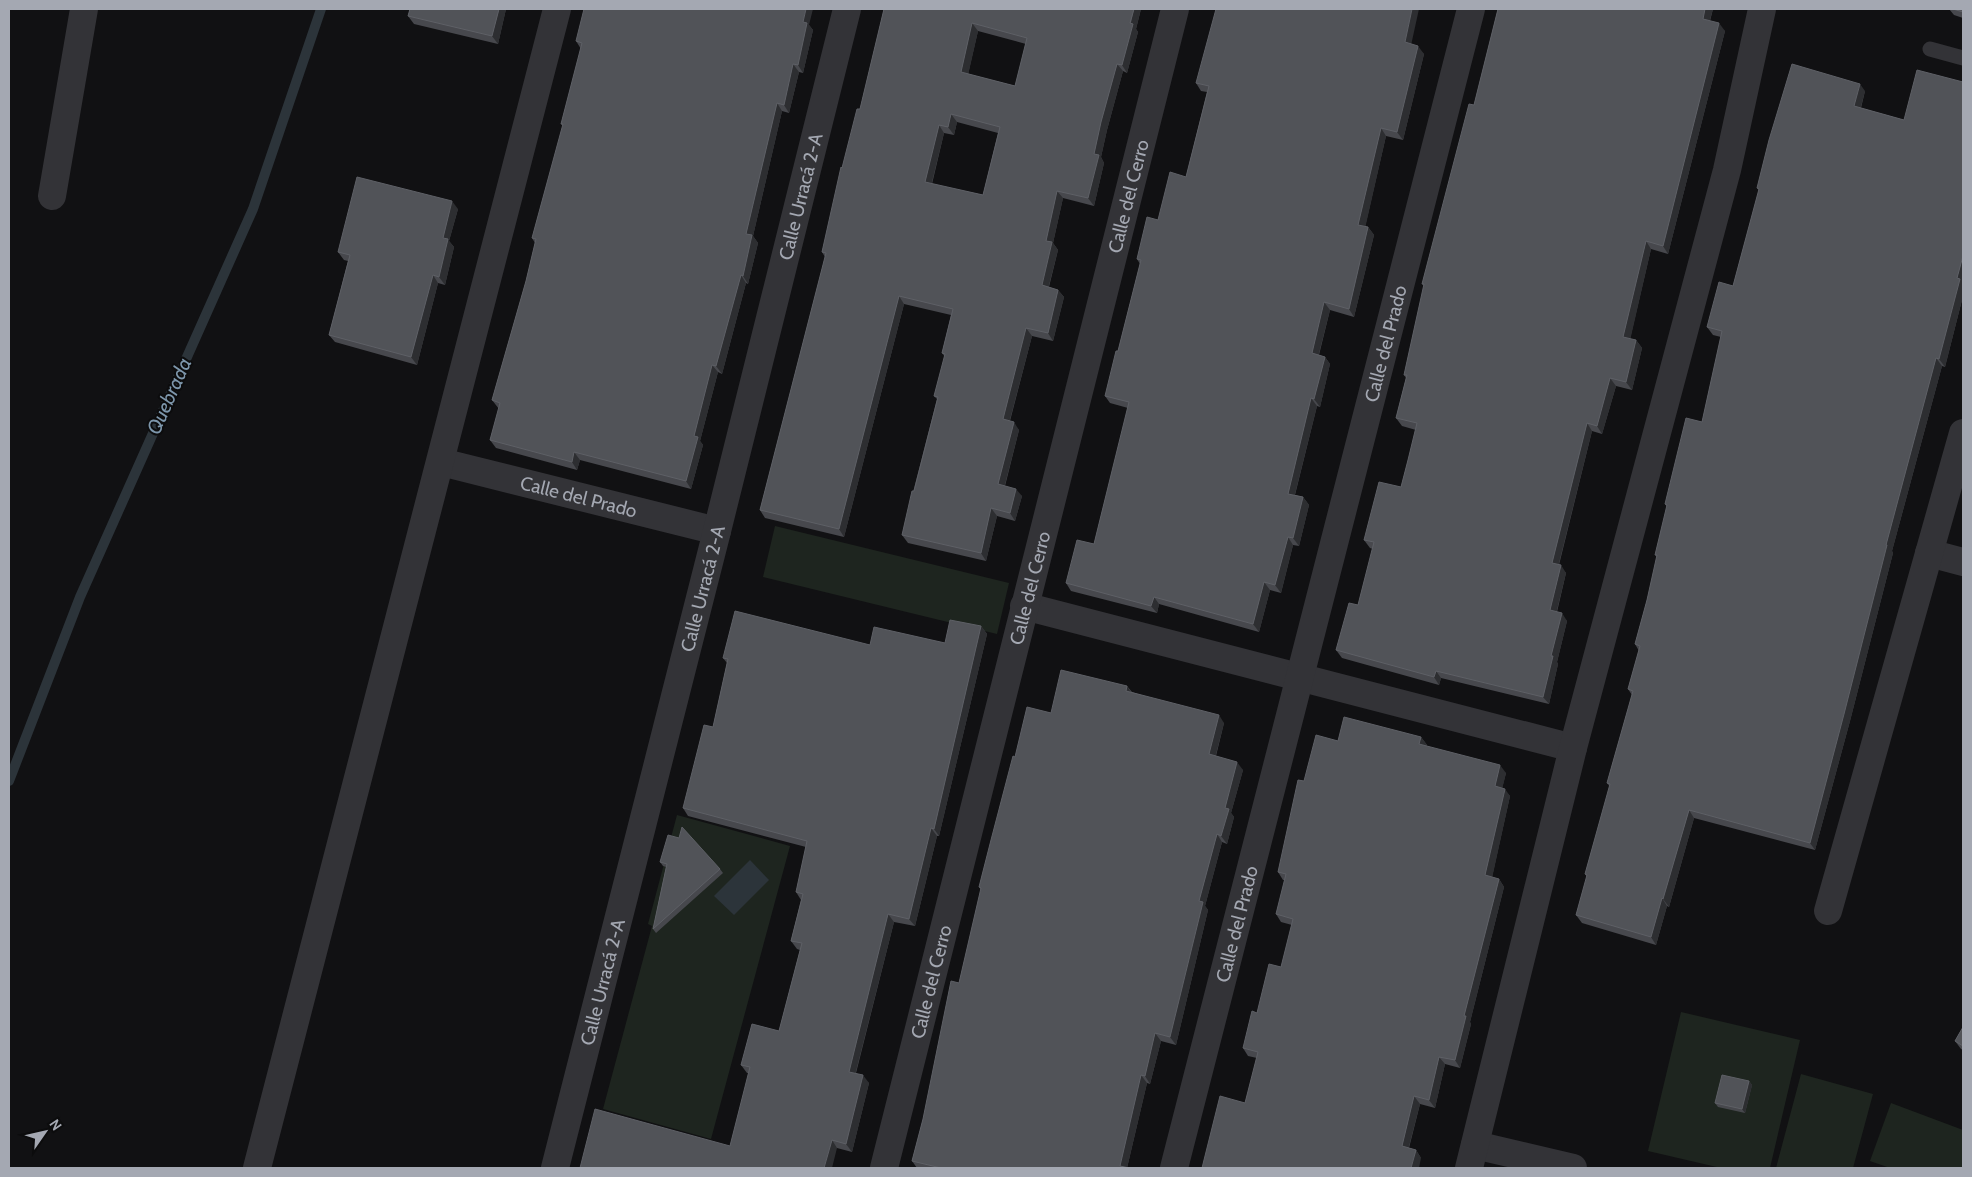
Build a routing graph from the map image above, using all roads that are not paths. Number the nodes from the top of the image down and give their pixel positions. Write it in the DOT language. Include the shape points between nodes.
graph roads {
  1 [pos="84,9"];
  2 [pos="557,9"];
  3 [pos="847,9"];
  4 [pos="1175,9"];
  5 [pos="1471,9"];
  6 [pos="1762,9"];
  7 [pos="1930,49"];
  8 [pos="1963,58"];
  9 [pos="52,196"];
  10 [pos="1963,433"];
  11 [pos="441,462"];
  12 [pos="717,531"];
  13 [pos="1929,553"];
  14 [pos="1963,562"];
  15 [pos="1024,606"];
  16 [pos="1300,678"];
  17 [pos="1573,748"];
  18 [pos="1828,911"];
  19 [pos="1472,1156"];
  20 [pos="257,1168"];
  21 [pos="555,1168"];
  22 [pos="884,1168"];
  23 [pos="1174,1168"];
  24 [pos="1573,1168"];
  1 -- 9 [label="street"];
  2 -- 11 [label="street"];
  3 -- 12 [label="street, Calle Urracá 2-A"];
  4 -- 15 [label="street, Calle del Cerro"];
  5 -- 16 [label="street, Calle del Prado"];
  6 -- 17 [label="street" via="1727,170"];
  7 -- 8 [label="lane"];
  10 -- 13 [label="street"];
  11 -- 12 [label="street, Calle del Prado"];
  11 -- 20 [label="street"];
  12 -- 21 [label="street, Calle Urracá 2-A"];
  13 -- 14 [label="street"];
  13 -- 18 [label="street"];
  15 -- 16 [label="street"];
  15 -- 22 [label="street, Calle del Cerro"];
  16 -- 17 [label="street"];
  16 -- 23 [label="street, Calle del Prado"];
  17 -- 19 [label="street"];
  19 -- 24 [label="street"];
}
